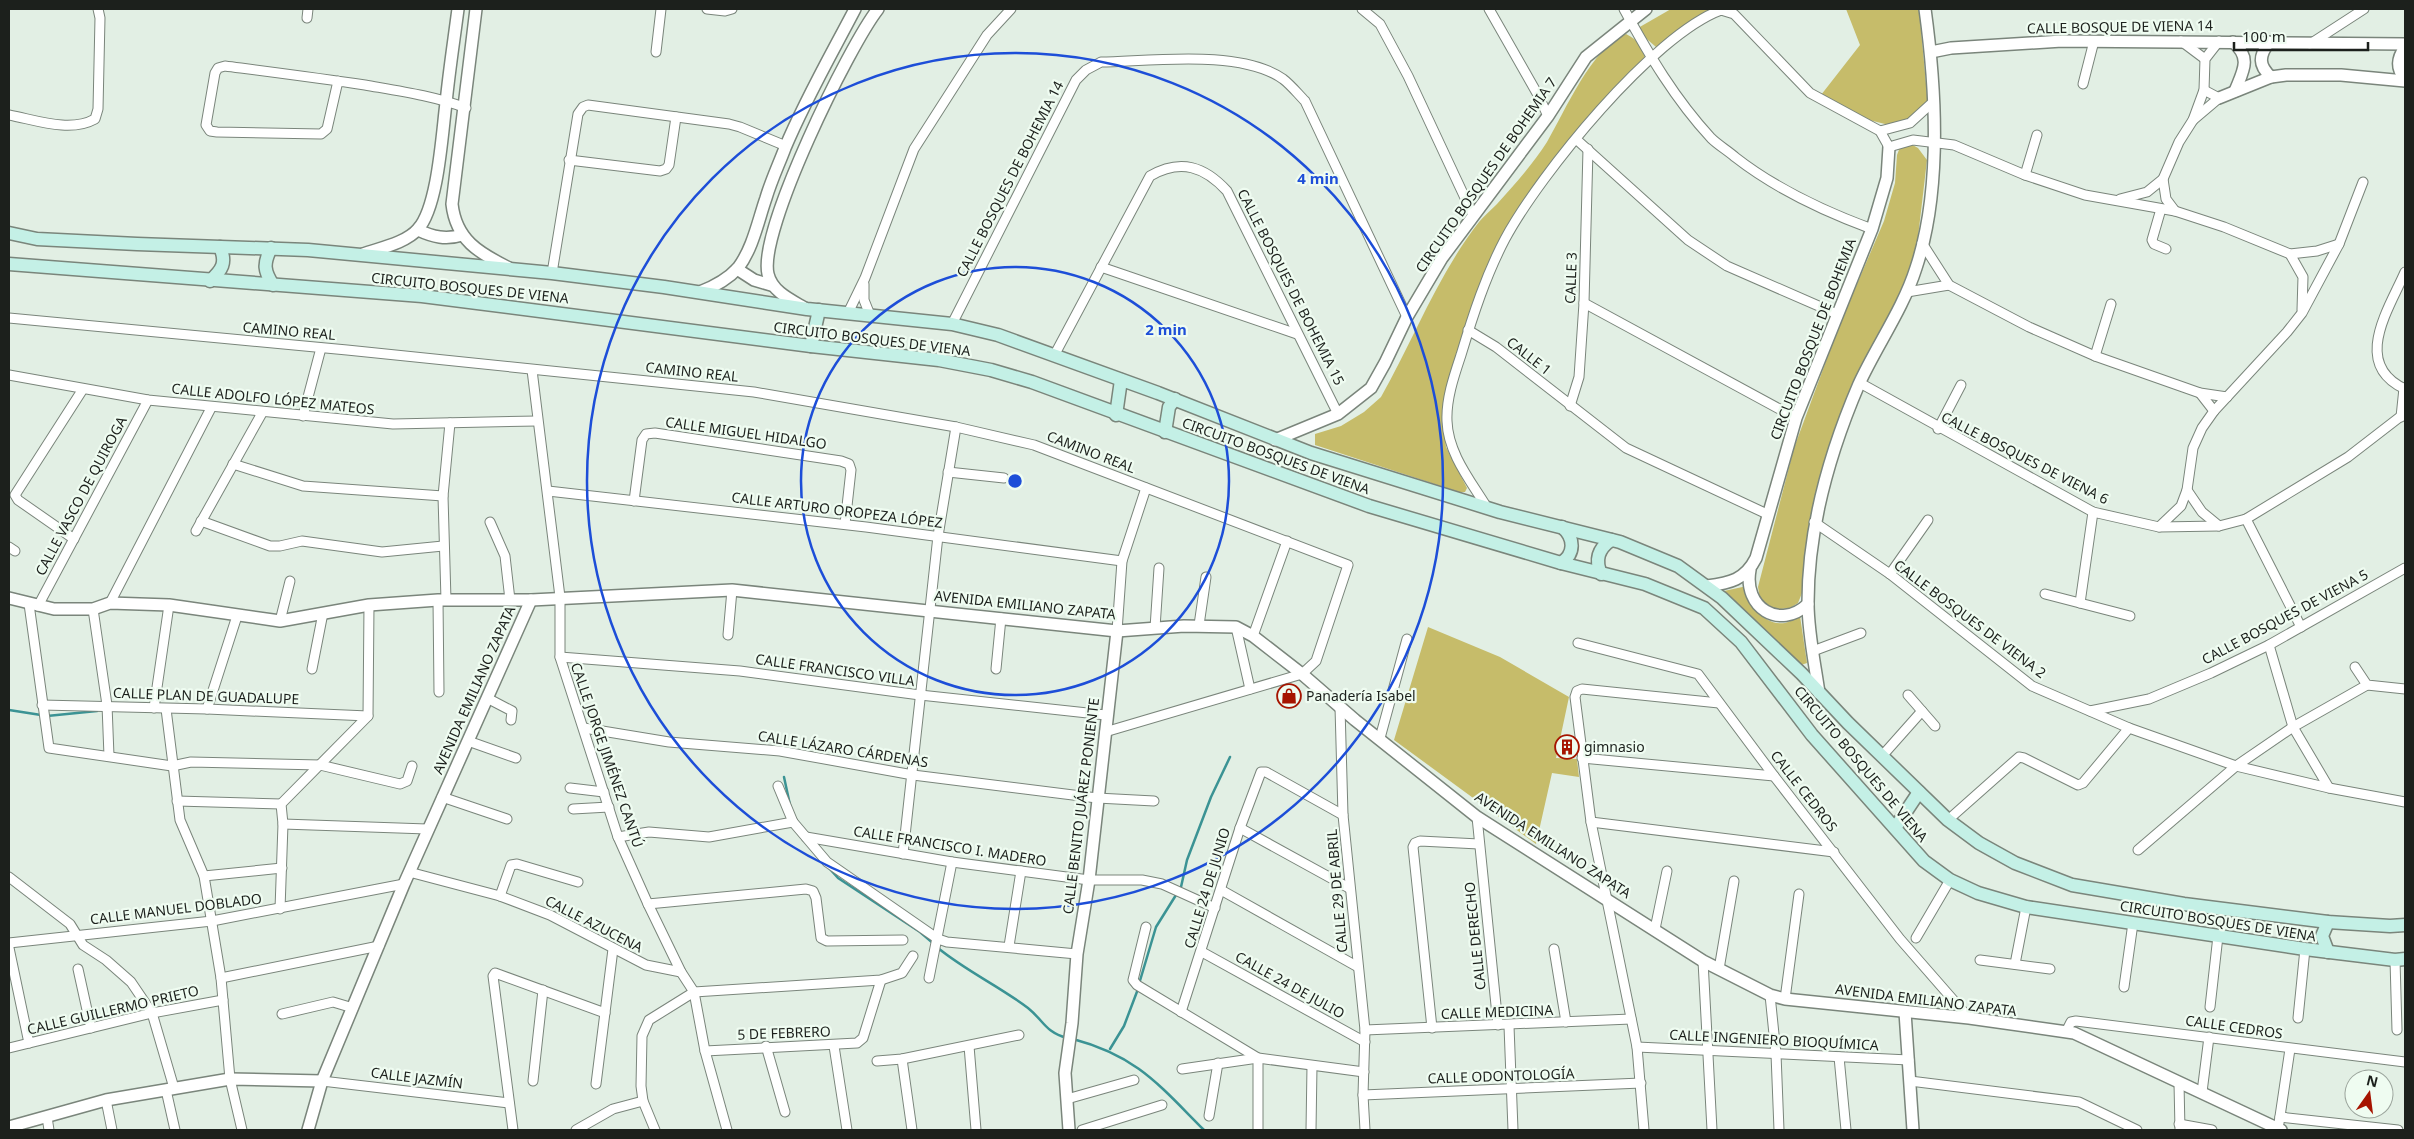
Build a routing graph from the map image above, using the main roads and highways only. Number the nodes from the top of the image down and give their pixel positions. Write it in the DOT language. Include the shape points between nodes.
graph roads {
  1 [pos="9,233"];
  2 [pos="220,247"];
  3 [pos="271,248"];
  4 [pos="9,264"];
  5 [pos="210,281"];
  6 [pos="273,285"];
  7 [pos="813,310"];
  8 [pos="811,346"];
  9 [pos="1121,380"];
  10 [pos="1175,399"];
  11 [pos="1116,415"];
  12 [pos="1165,432"];
  13 [pos="1562,527"];
  14 [pos="1611,540"];
  15 [pos="1561,563"];
  16 [pos="1601,574"];
  17 [pos="1919,792"];
  18 [pos="1895,828"];
  19 [pos="2314,921"];
  20 [pos="2328,922"];
  21 [pos="2405,925"];
  22 [pos="2306,949"];
  23 [pos="2328,952"];
  24 [pos="2400,959"];
  1 -- 2 [label="main road, CIRCUITO BOSQUES DE VIENA" via="37,239"];
  2 -- 3 [label="main road, CIRCUITO BOSQUES DE VIENA"];
  2 -- 5 [label="main road" via="224,264"];
  3 -- 6 [label="main road" via="264,268"];
  3 -- 7 [label="main road, CIRCUITO BOSQUES DE VIENA" via="552,273"];
  4 -- 5 [label="main road, CIRCUITO BOSQUES DE VIENA"];
  5 -- 6 [label="main road, CIRCUITO BOSQUES DE VIENA"];
  6 -- 8 [label="main road, CIRCUITO BOSQUES DE VIENA" via="422,296"];
  7 -- 8 [label="main road"];
  7 -- 9 [label="main road, CIRCUITO BOSQUES DE VIENA" via="952,324 998,335"];
  8 -- 11 [label="main road, CIRCUITO BOSQUES DE VIENA" via="902,355 990,370 1032,382"];
  9 -- 10 [label="main road, CIRCUITO BOSQUES DE VIENA"];
  9 -- 11 [label="main road"];
  10 -- 12 [label="main road" via="1169,408"];
  10 -- 13 [label="main road, CIRCUITO BOSQUES DE VIENA" via="1275,440"];
  11 -- 12 [label="main road, CIRCUITO BOSQUES DE VIENA"];
  12 -- 15 [label="main road, CIRCUITO BOSQUES DE VIENA" via="1370,506"];
  13 -- 14 [label="main road, CIRCUITO BOSQUES DE VIENA"];
  13 -- 15 [label="main road" via="1570,536 1572,549"];
  14 -- 16 [label="main road" via="1597,558"];
  14 -- 17 [label="main road, CIRCUITO BOSQUES DE VIENA" via="1678,566 1707,586 1802,674"];
  15 -- 16 [label="main road, CIRCUITO BOSQUES DE VIENA"];
  16 -- 18 [label="main road, CIRCUITO BOSQUES DE VIENA" via="1645,584 1704,608 1741,642 1812,735"];
  17 -- 18 [label="main road"];
  17 -- 19 [label="main road, CIRCUITO BOSQUES DE VIENA" via="1948,820 1979,843 2015,863 2072,885"];
  18 -- 22 [label="main road, CIRCUITO BOSQUES DE VIENA" via="1924,861 1950,880 1978,893 2026,907"];
  19 -- 20 [label="main road, CIRCUITO BOSQUES DE VIENA"];
  19 -- 22 [label="main road" via="2315,935"];
  20 -- 21 [label="main road, CIRCUITO BOSQUES DE VIENA"];
  20 -- 23 [label="main road" via="2322,936"];
  22 -- 23 [label="main road, CIRCUITO BOSQUES DE VIENA"];
  23 -- 24 [label="main road, CIRCUITO BOSQUES DE VIENA"];
}
